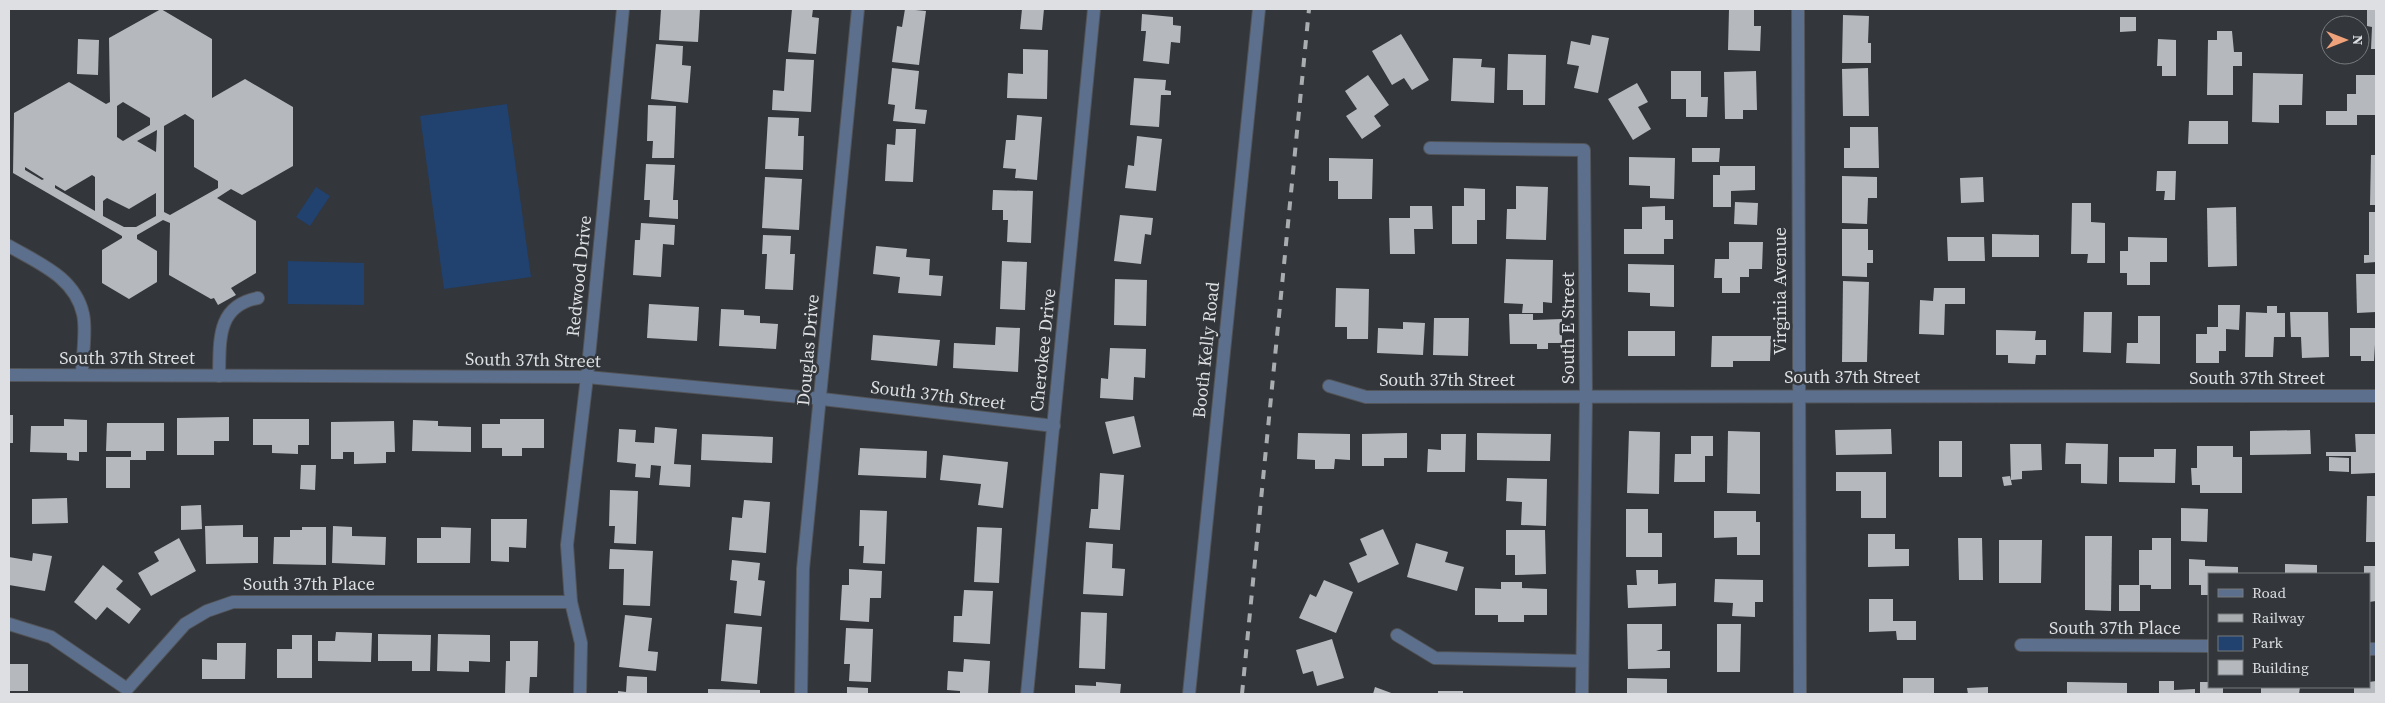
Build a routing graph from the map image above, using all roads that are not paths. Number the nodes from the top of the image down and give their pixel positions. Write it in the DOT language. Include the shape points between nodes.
graph roads {
  1 [pos="623,9"];
  2 [pos="858,9"];
  3 [pos="1094,9"];
  4 [pos="1259,9"];
  5 [pos="1798,9"];
  6 [pos="1430,148"];
  7 [pos="9,246"];
  8 [pos="258,298"];
  9 [pos="9,375"];
  10 [pos="82,375"];
  11 [pos="219,376"];
  12 [pos="587,377"];
  13 [pos="1329,386"];
  14 [pos="1798,395"];
  15 [pos="2376,396"];
  16 [pos="1586,398"];
  17 [pos="822,399"];
  18 [pos="1054,426"];
  19 [pos="571,602"];
  20 [pos="9,624"];
  21 [pos="1397,635"];
  22 [pos="2021,645"];
  23 [pos="2208,646"];
  24 [pos="1582,661"];
  25 [pos="130,692"];
  26 [pos="580,694"];
  27 [pos="801,694"];
  28 [pos="1027,694"];
  29 [pos="1189,694"];
  30 [pos="1582,694"];
  31 [pos="1800,694"];
  1 -- 12 [label="street, Redwood Drive"];
  2 -- 17 [label="street, Douglas Drive"];
  3 -- 18 [label="street, Cherokee Drive"];
  4 -- 29 [label="street, Booth Kelly Road"];
  5 -- 14 [label="street, Virginia Avenue"];
  6 -- 16 [label="street, South E Street" via="1584,150"];
  7 -- 10 [label="street" via="56,274 71,288 83,315"];
  8 -- 11 [label="street" via="244,301 232,310 222,325"];
  9 -- 10 [label="street, South 37th Street"];
  10 -- 11 [label="street, South 37th Street"];
  11 -- 12 [label="street, South 37th Street"];
  12 -- 17 [label="street, South 37th Street"];
  12 -- 19 [label="street, Redwood Drive" via="567,545"];
  13 -- 16 [label="street, South 37th Street" via="1366,397"];
  14 -- 15 [label="street, South 37th Street"];
  14 -- 16 [label="street, South 37th Street"];
  14 -- 31 [label="street, Virginia Avenue"];
  16 -- 24 [label="street, South E Street"];
  17 -- 18 [label="street, South 37th Street"];
  17 -- 27 [label="street, Douglas Drive" via="803,569"];
  18 -- 28 [label="street, Cherokee Drive"];
  19 -- 25 [label="street, South 37th Place" via="233,602 207,611 185,624"];
  19 -- 26 [label="street, Redwood Drive" via="581,643"];
  20 -- 25 [label="street, South 37th Place" via="51,637"];
  21 -- 24 [label="street" via="1435,658"];
  22 -- 23 [label="street, South 37th Place"];
  24 -- 30 [label="street, South E Street"];
}
